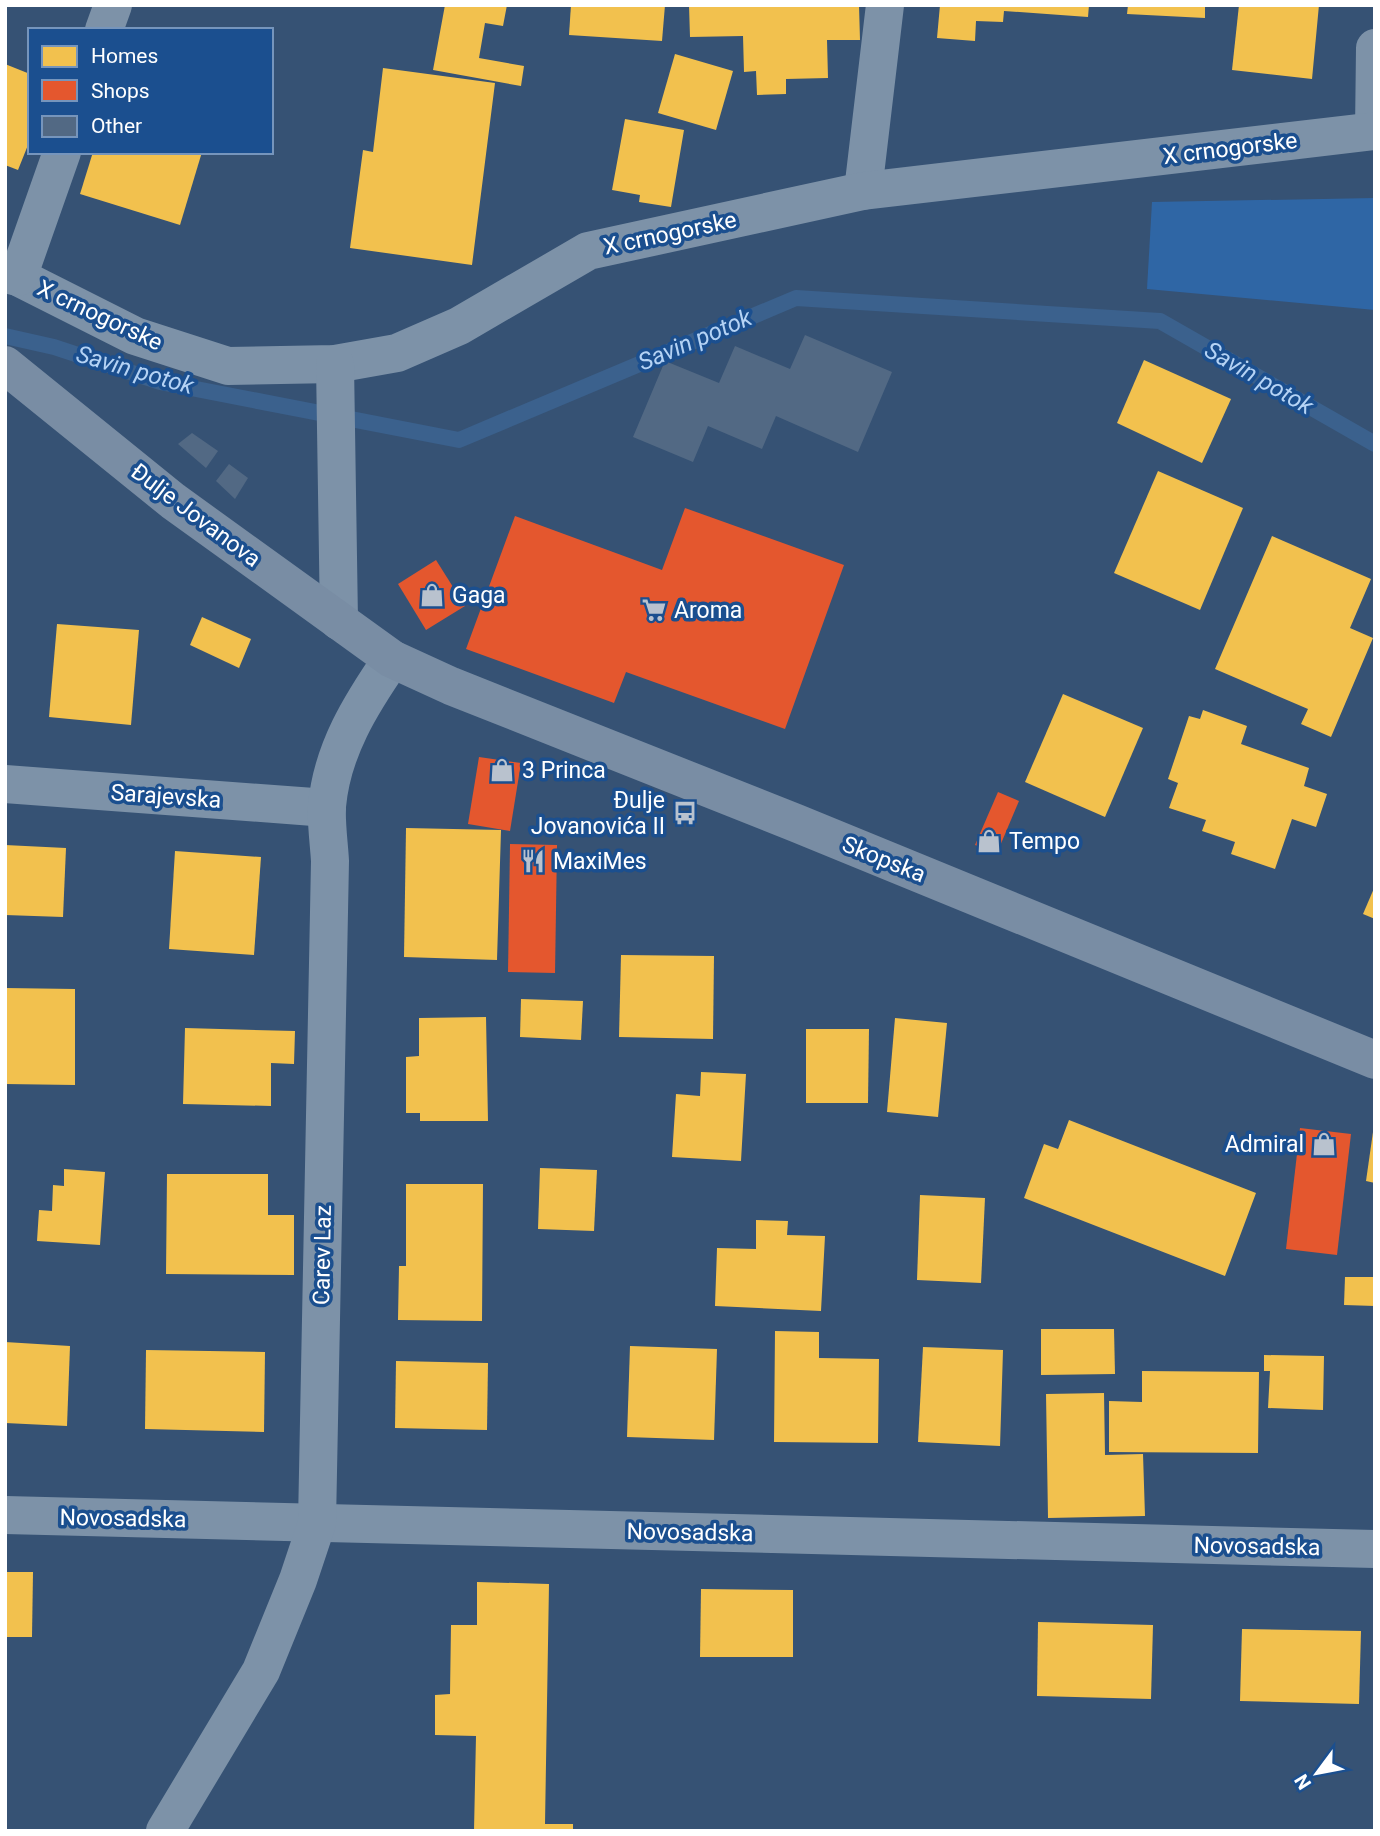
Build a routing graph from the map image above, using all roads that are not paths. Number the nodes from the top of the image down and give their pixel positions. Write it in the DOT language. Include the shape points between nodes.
graph roads {
  1 [pos="113,5"];
  2 [pos="885,5"];
  3 [pos="105,28"];
  4 [pos="1375,48"];
  5 [pos="1375,131"];
  6 [pos="61,154"];
  7 [pos="863,191"];
  8 [pos="12,276"];
  9 [pos="11,369"];
  10 [pos="335,381"];
  11 [pos="339,621"];
  12 [pos="392,659"];
  13 [pos="5,784"];
  14 [pos="327,808"];
  15 [pos="1375,1060"];
  16 [pos="5,1515"];
  17 [pos="317,1523"];
  18 [pos="1375,1549"];
  19 [pos="165,1831"];
  1 -- 3 [label="street"];
  2 -- 7 [label="street"];
  4 -- 5 [label="street"];
  5 -- 7 [label="street, X crnogorske"];
  6 -- 8 [label="street"];
  7 -- 10 [label="street, X crnogorske" via="588,251 459,326"];
  8 -- 10 [label="street, X crnogorske" via="135,336 228,366"];
  9 -- 11 [label="street, Đulje Jovanova" via="173,500"];
  10 -- 11 [label="street"];
  11 -- 12 [label="street, Đulje Jovanova"];
  12 -- 14 [label="street, Carev Laz" via="343,741"];
  12 -- 15 [label="street, Skopska"];
  13 -- 14 [label="street, Sarajevska"];
  14 -- 17 [label="street, Carev Laz" via="330,874"];
  16 -- 17 [label="street, Novosadska"];
  17 -- 18 [label="street, Novosadska"];
  17 -- 19 [label="street, Carev Laz" via="261,1671"];
}
